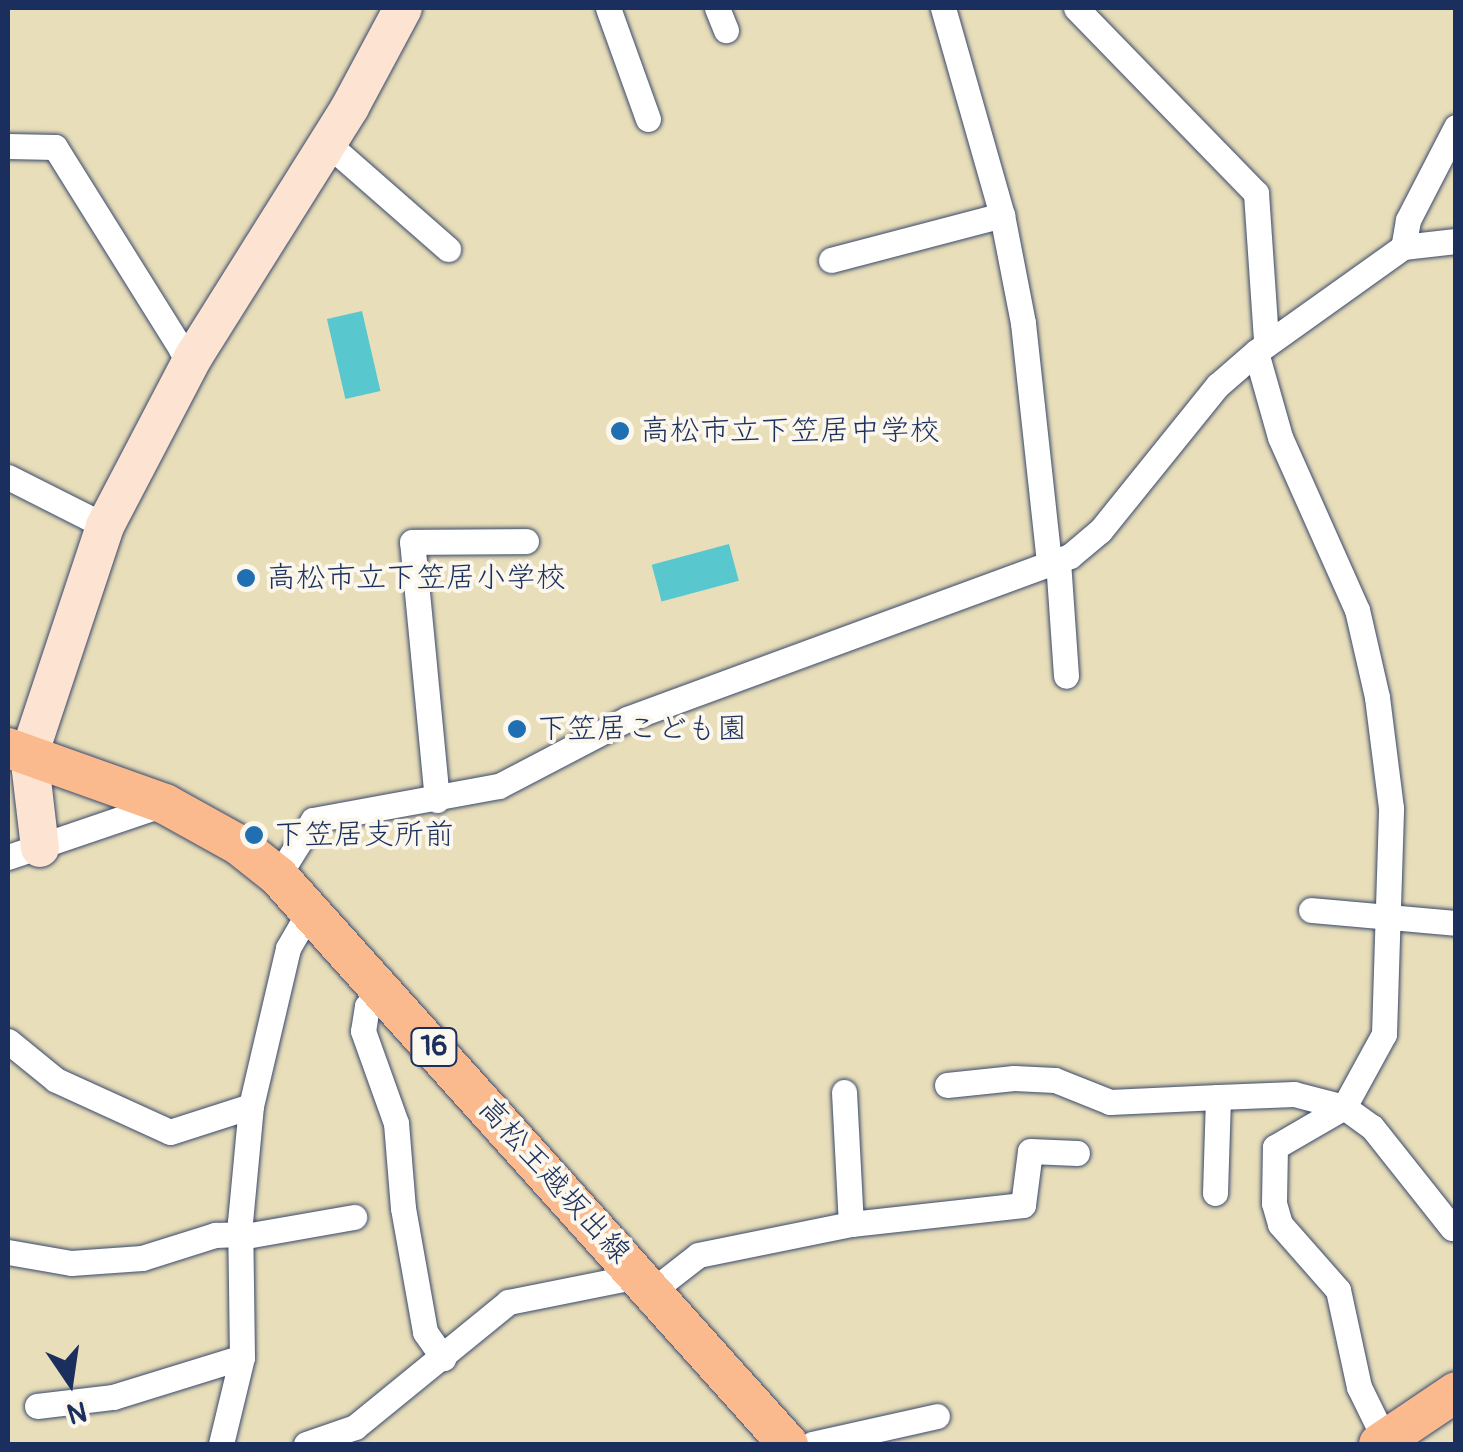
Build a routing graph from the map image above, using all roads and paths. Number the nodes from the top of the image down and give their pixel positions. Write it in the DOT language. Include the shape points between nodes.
graph roads {
  1 [pos="402,8"];
  2 [pos="608,8"];
  3 [pos="943,8"];
  4 [pos="1076,8"];
  5 [pos="648,119"];
  6 [pos="1456,127"];
  7 [pos="327,142"];
  8 [pos="8,146"];
  9 [pos="1002,215"];
  10 [pos="1456,242"];
  11 [pos="1404,247"];
  12 [pos="448,249"];
  13 [pos="831,260"];
  14 [pos="1261,346"];
  15 [pos="194,356"];
  16 [pos="8,476"];
  17 [pos="105,526"];
  18 [pos="526,541"];
  19 [pos="1054,562"];
  20 [pos="1066,676"];
  21 [pos="18,751"];
  22 [pos="437,800"];
  23 [pos="165,804"];
  24 [pos="24,852"];
  25 [pos="278,876"];
  26 [pos="310,910"];
  27 [pos="1311,910"];
  28 [pos="1391,918"];
  29 [pos="1456,923"];
  30 [pos="381,986"];
  31 [pos="8,1042"];
  32 [pos="947,1085"];
  33 [pos="844,1092"];
  34 [pos="1218,1097"];
  35 [pos="251,1106"];
  36 [pos="1344,1108"];
  37 [pos="1077,1154"];
  38 [pos="1215,1192"];
  39 [pos="354,1217"];
  40 [pos="851,1224"];
  41 [pos="1455,1232"];
  42 [pos="240,1236"];
  43 [pos="8,1252"];
  44 [pos="645,1284"];
  45 [pos="242,1357"];
  46 [pos="443,1358"];
  47 [pos="1456,1392"];
  48 [pos="37,1406"];
  49 [pos="937,1416"];
  50 [pos="1382,1442"];
  51 [pos="220,1444"];
  52 [pos="306,1444"];
  53 [pos="788,1444"];
  54 [pos="812,1444"];
  1 -- 7 [label="street"];
  2 -- 5 [label="street"];
  3 -- 9 [label="street"];
  4 -- 14 [label="street" via="1256,193"];
  6 -- 11 [label="street" via="1408,220"];
  7 -- 12 [label="street"];
  7 -- 15 [label="street"];
  8 -- 15 [label="street" via="55,148 181,348"];
  9 -- 13 [label="street"];
  9 -- 19 [label="street"];
  10 -- 11 [label="street"];
  11 -- 14 [label="street"];
  14 -- 19 [label="street" via="1207,398 1100,531"];
  14 -- 28 [label="street" via="1280,437 1357,610 1388,778"];
  15 -- 17 [label="street"];
  16 -- 17 [label="street"];
  17 -- 21 [label="street"];
  18 -- 22 [label="street" via="412,542"];
  19 -- 20 [label="street"];
  19 -- 22 [label="street" via="644,713 499,786"];
  21 -- 23 [label="main road, 高松王越坂出線 / 16"];
  21 -- 24 [label="street"];
  22 -- 25 [label="street" via="312,820"];
  23 -- 24 [label="street"];
  23 -- 25 [label="main road, 高松王越坂出線 / 16" via="238,844"];
  25 -- 26 [label="main road, 高松王越坂出線 / 16"];
  26 -- 30 [label="main road, 高松王越坂出線 / 16"];
  26 -- 35 [label="street" via="288,948"];
  27 -- 28 [label="street"];
  28 -- 29 [label="street"];
  28 -- 36 [label="street" via="1384,1034"];
  30 -- 44 [label="main road, 高松王越坂出線 / 16"];
  30 -- 46 [label="street" via="367,1006 363,1031 396,1123 425,1332"];
  31 -- 35 [label="street" via="56,1080 170,1132"];
  32 -- 34 [label="street" via="1014,1078 1056,1080 1110,1102"];
  33 -- 40 [label="street"];
  34 -- 36 [label="street" via="1294,1094"];
  34 -- 38 [label="street"];
  35 -- 42 [label="street"];
  36 -- 41 [label="street" via="1393,1149"];
  36 -- 50 [label="street" via="1275,1147 1274,1203 1280,1224 1338,1290 1359,1388"];
  37 -- 40 [label="street" via="1030,1150 1024,1205"];
  39 -- 42 [label="street"];
  40 -- 44 [label="street" via="698,1255"];
  42 -- 43 [label="street" via="215,1235 142,1258 71,1262"];
  42 -- 45 [label="street"];
  44 -- 46 [label="street" via="508,1302"];
  44 -- 53 [label="main road, 高松王越坂出線 / 16"];
  45 -- 48 [label="street" via="113,1398"];
  45 -- 51 [label="street"];
  46 -- 52 [label="street" via="354,1428"];
  47 -- 50 [label="main road"];
  49 -- 54 [label="street"];
}
